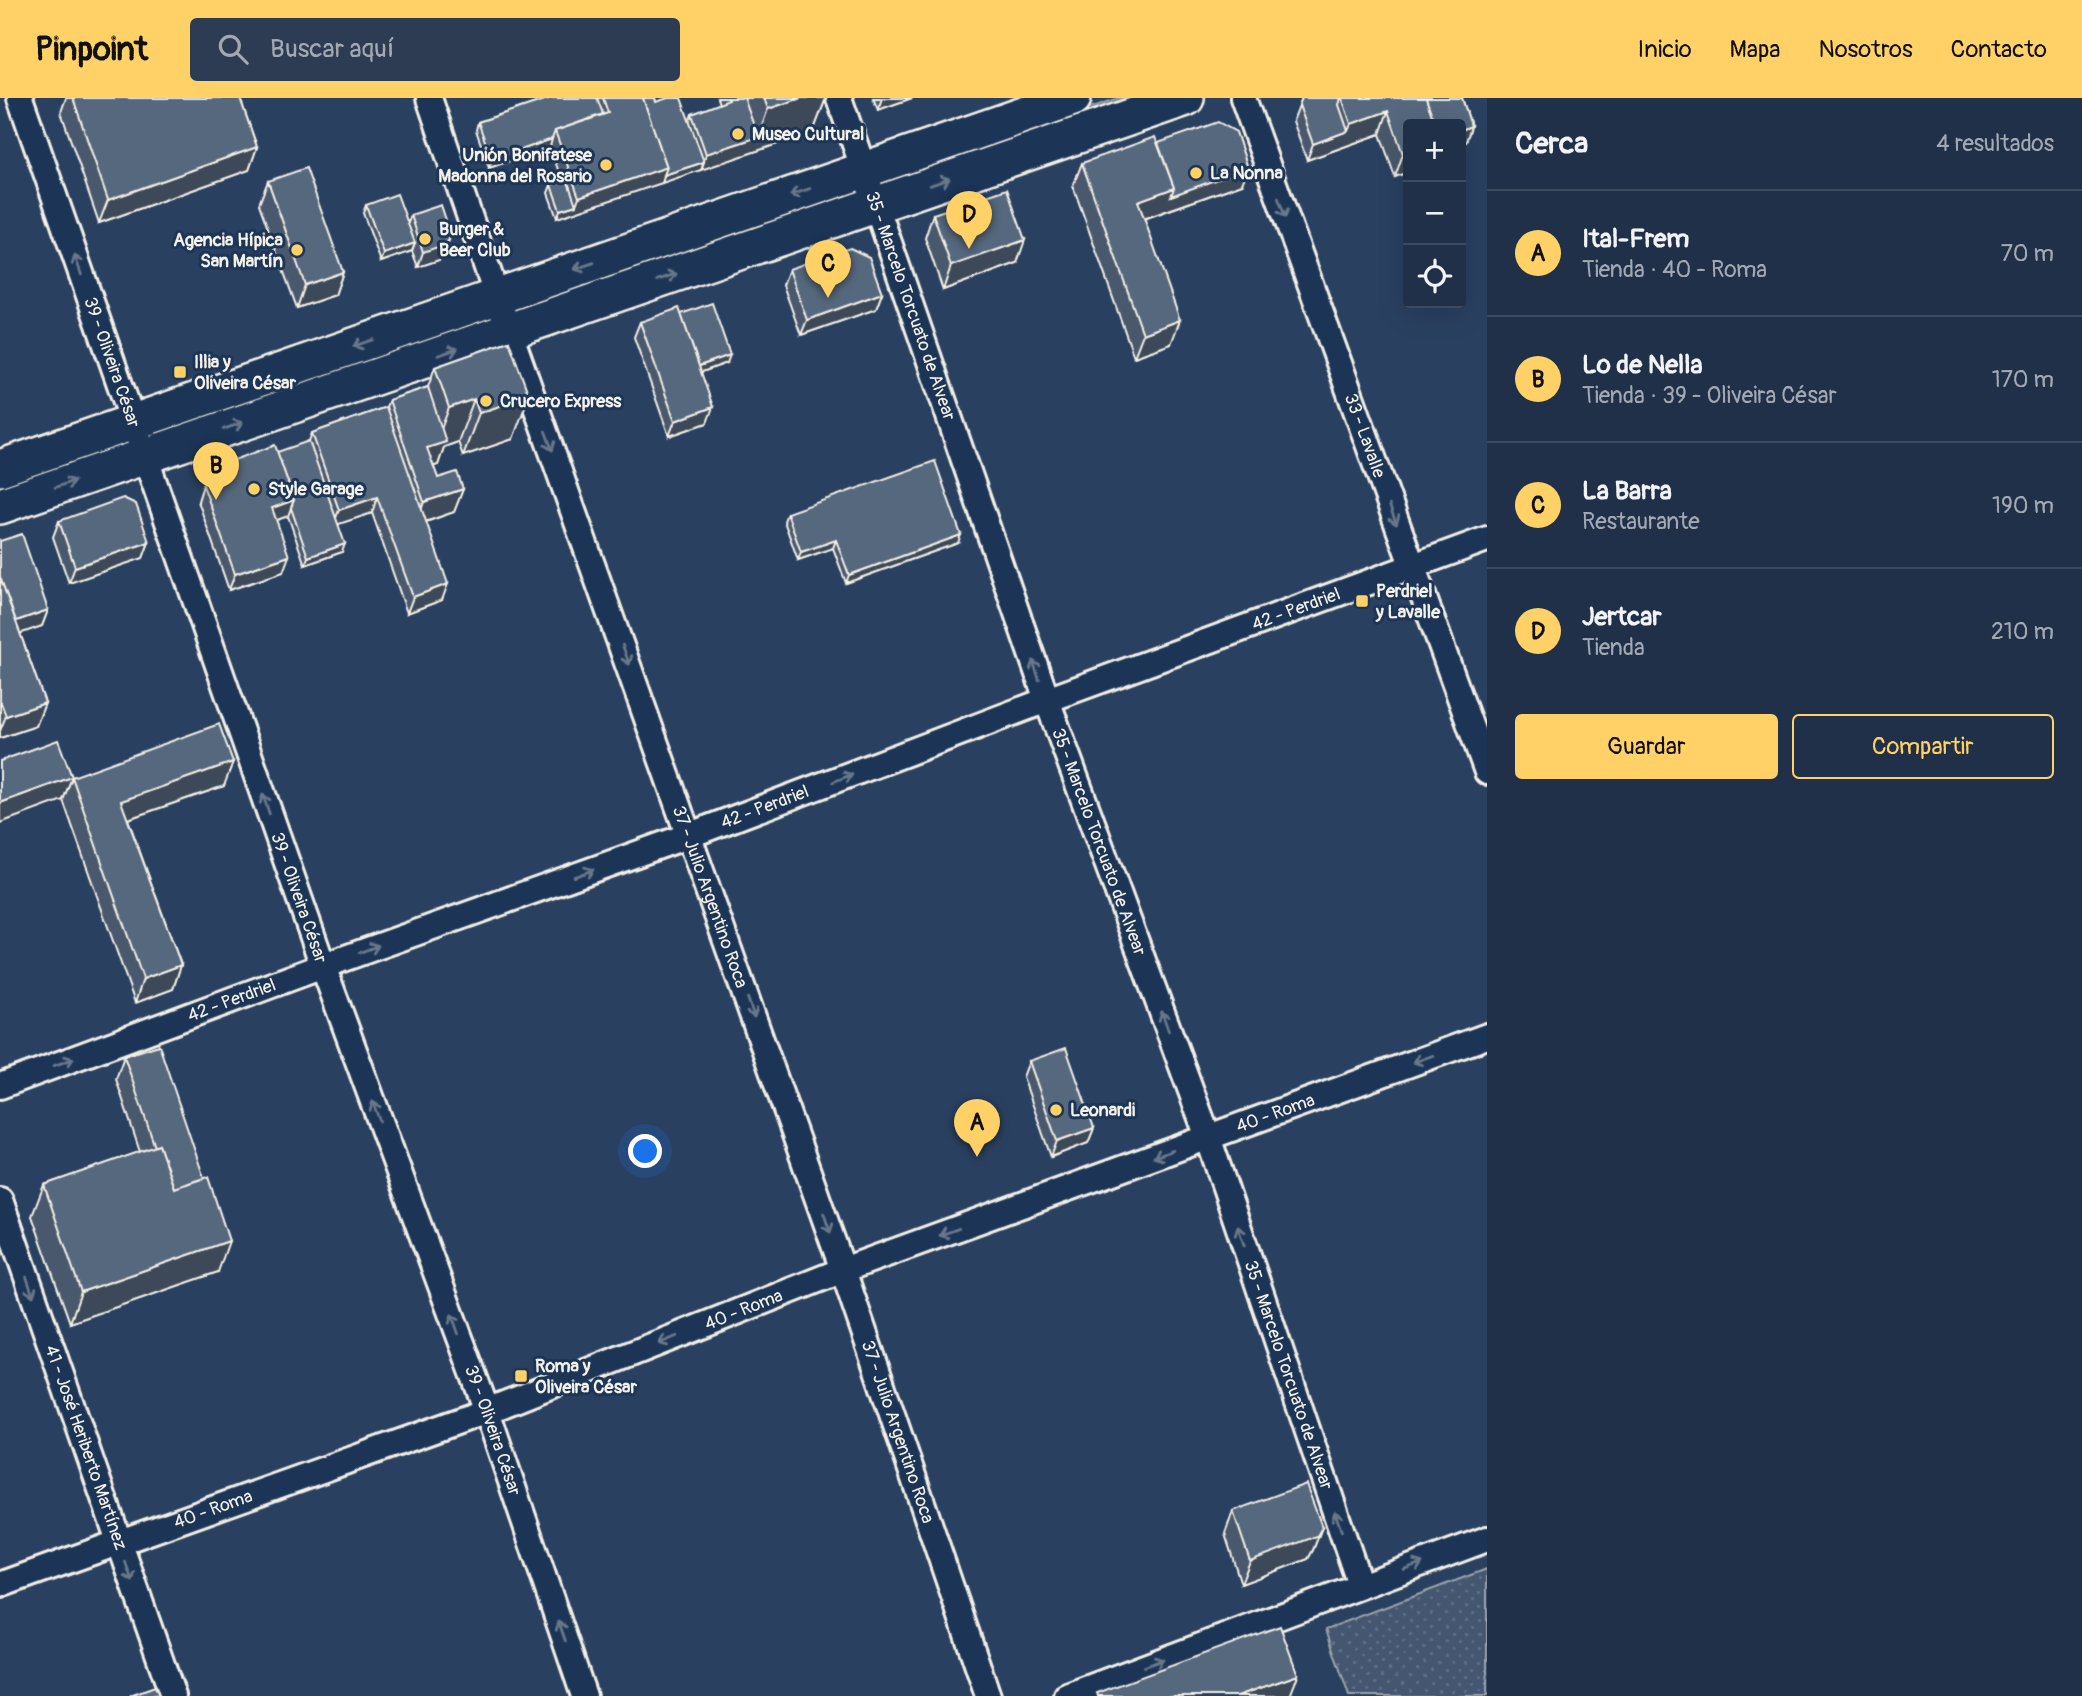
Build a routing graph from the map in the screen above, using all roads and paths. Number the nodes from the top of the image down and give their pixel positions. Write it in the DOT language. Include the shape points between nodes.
graph roads {
  1 [pos="20,98"];
  2 [pos="429,98"];
  3 [pos="839,98"];
  4 [pos="1073,98"];
  5 [pos="1185,98"];
  6 [pos="1242,98"];
  7 [pos="864,170"];
  8 [pos="876,205"];
  9 [pos="497,297"];
  10 [pos="510,331"];
  11 [pos="132,422"];
  12 [pos="145,457"];
  13 [pos="0,468"];
  14 [pos="0,506"];
  15 [pos="1487,539"];
  16 [pos="1411,567"];
  17 [pos="1047,701"];
  18 [pos="1487,772"];
  19 [pos="690,835"];
  20 [pos="323,966"];
  21 [pos="1487,1036"];
  22 [pos="0,1086"];
  23 [pos="1208,1137"];
  24 [pos="0,1200"];
  25 [pos="843,1270"];
  26 [pos="486,1411"];
  27 [pos="1487,1539"];
  28 [pos="118,1542"];
  29 [pos="1360,1585"];
  30 [pos="0,1586"];
  31 [pos="173,1696"];
  32 [pos="584,1696"];
  33 [pos="988,1696"];
  34 [pos="1067,1696"];
  11 -- 1 [label="street, 39 - Oliveira César, one-way"];
  2 -- 9 [label="street, 37 - Julio Argentino Roca"];
  3 -- 7 [label="street, 35 - Marcelo Torcuato de Alvear"];
  4 -- 7 [label="main road"];
  8 -- 5 [label="main road, one-way"];
  6 -- 16 [label="street, 33 - Lavalle, one-way"];
  7 -- 8 [label="street, 35 - Marcelo Torcuato de Alvear"];
  7 -- 9 [label="main road, one-way"];
  10 -- 8 [label="main road, one-way"];
  17 -- 8 [label="street, 35 - Marcelo Torcuato de Alvear, one-way"];
  9 -- 10 [label="street, 37 - Julio Argentino Roca"];
  9 -- 11 [label="main road, one-way"];
  12 -- 10 [label="main road, one-way"];
  10 -- 19 [label="street, 37 - Julio Argentino Roca, one-way"];
  11 -- 12 [label="street, 39 - Oliveira César"];
  11 -- 13 [label="main road"];
  14 -- 12 [label="main road, one-way"];
  20 -- 12 [label="street, 39 - Oliveira César, one-way"];
  15 -- 16 [label="street, 42 - Perdriel"];
  16 -- 17 [label="street, 42 - Perdriel"];
  16 -- 18 [label="street, 33 - Lavalle"];
  19 -- 17 [label="street, 42 - Perdriel, one-way"];
  23 -- 17 [label="street, 35 - Marcelo Torcuato de Alvear, one-way"];
  20 -- 19 [label="street, 42 - Perdriel, one-way"];
  19 -- 25 [label="street, 37 - Julio Argentino Roca, one-way"];
  22 -- 20 [label="street, 42 - Perdriel, one-way"];
  26 -- 20 [label="street, 39 - Oliveira César, one-way"];
  21 -- 23 [label="street, 40 - Roma, one-way"];
  23 -- 25 [label="street, 40 - Roma, one-way"];
  29 -- 23 [label="street, 35 - Marcelo Torcuato de Alvear, one-way"];
  24 -- 28 [label="street, 41 - José Heriberto Martínez, one-way"];
  25 -- 26 [label="street, 40 - Roma, one-way"];
  25 -- 33 [label="street, 37 - Julio Argentino Roca"];
  26 -- 28 [label="street, 40 - Roma"];
  32 -- 26 [label="street, 39 - Oliveira César, one-way"];
  29 -- 27 [label="street, one-way"];
  28 -- 30 [label="street, 40 - Roma"];
  28 -- 31 [label="street, 41 - José Heriberto Martínez, one-way"];
  34 -- 29 [label="street, one-way"];
}
